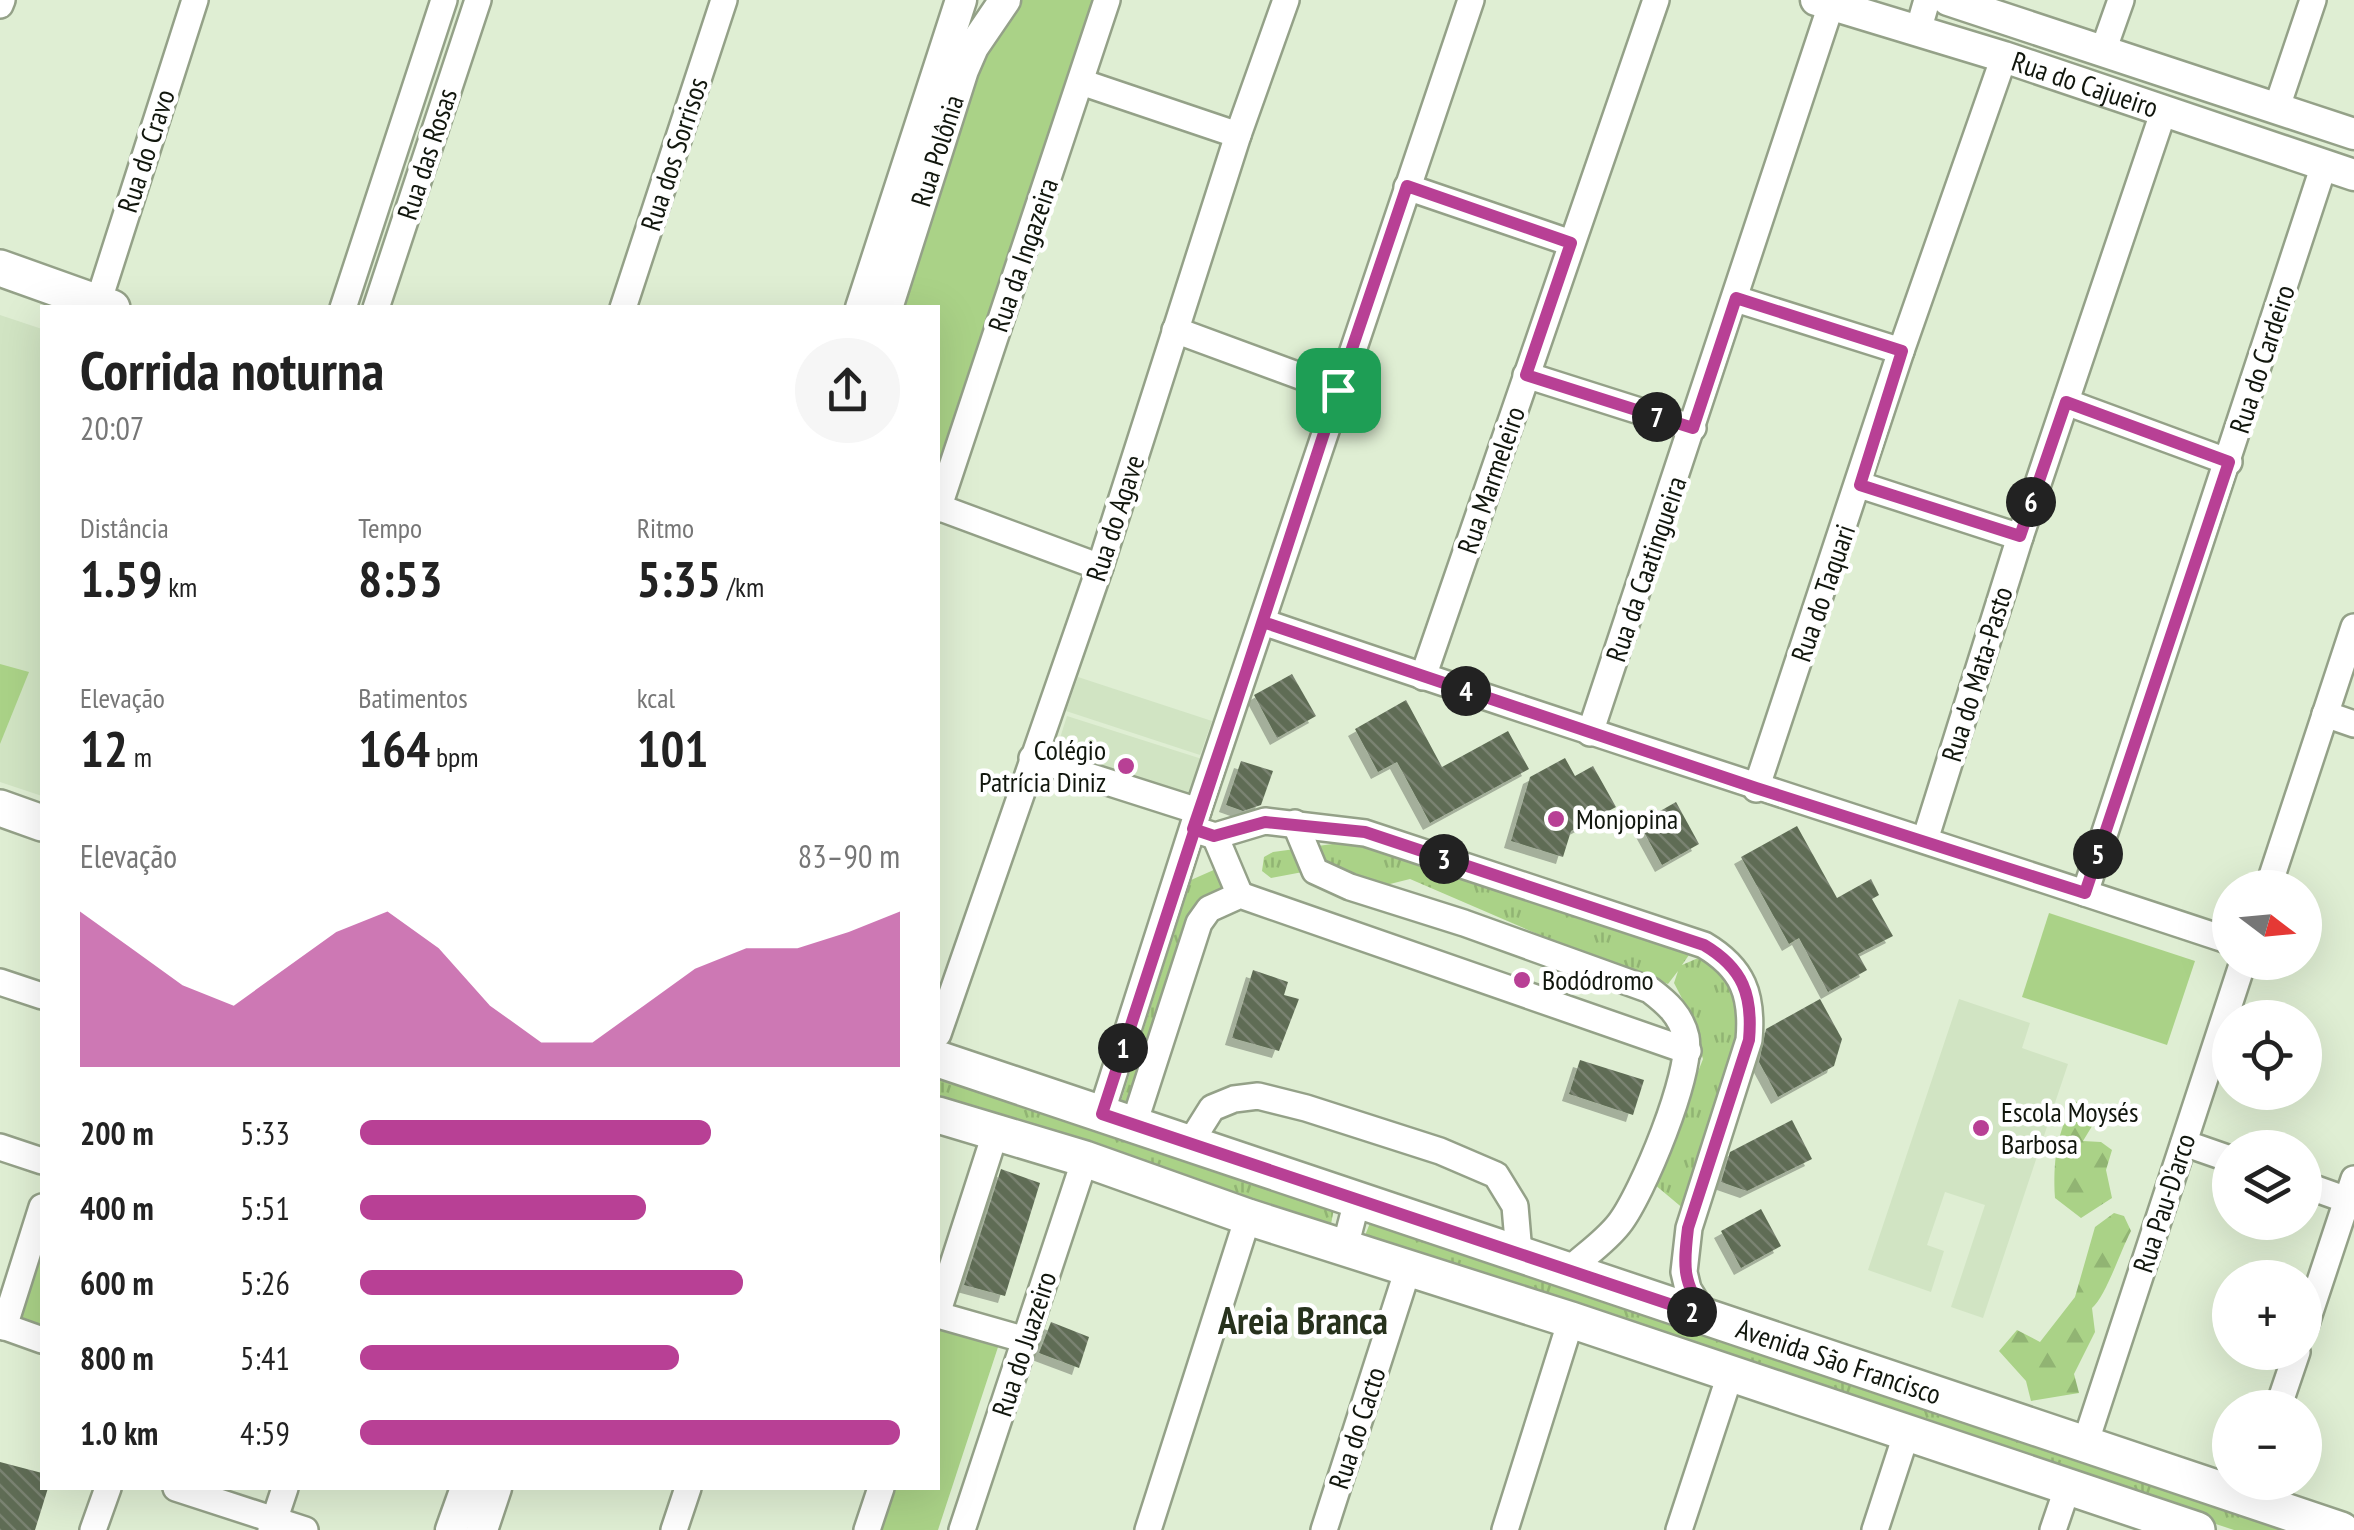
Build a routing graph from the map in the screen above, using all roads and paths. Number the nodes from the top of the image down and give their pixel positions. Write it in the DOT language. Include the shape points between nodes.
graph roads {
  1 [pos="195,0"];
  2 [pos="444,0"];
  3 [pos="478,0"];
  4 [pos="724,0"];
  5 [pos="961,0"];
  6 [pos="1004,0"];
  7 [pos="1107,0"];
  8 [pos="1286,0"];
  9 [pos="1470,0"];
  10 [pos="1656,0"];
  11 [pos="1927,0"];
  12 [pos="1948,0"];
  13 [pos="2121,0"];
  14 [pos="2313,0"];
  15 [pos="1824,2"];
  16 [pos="1918,30"];
  17 [pos="2103,51"];
  18 [pos="2004,57"];
  19 [pos="1081,82"];
  20 [pos="2164,110"];
  21 [pos="2276,110"];
  22 [pos="2354,134"];
  23 [pos="1238,135"];
  24 [pos="2324,166"];
  25 [pos="2354,175"];
  26 [pos="1407,186"];
  27 [pos="1571,243"];
  28 [pos="0,268"];
  29 [pos="1736,298"];
  30 [pos="105,305"];
  31 [pos="344,305"];
  32 [pos="377,305"];
  33 [pos="625,305"];
  34 [pos="862,305"];
  35 [pos="888,305"];
  36 [pos="1175,330"];
  37 [pos="1902,351"];
  38 [pos="1526,375"];
  39 [pos="1338,390"];
  40 [pos="2066,402"];
  41 [pos="1693,428"];
  42 [pos="2229,462"];
  43 [pos="1860,485"];
  44 [pos="940,502"];
  45 [pos="940,509"];
  46 [pos="2020,536"];
  47 [pos="1100,566"];
  48 [pos="1263,622"];
  49 [pos="2354,626"];
  50 [pos="1423,677"];
  51 [pos="2325,714"];
  52 [pos="2354,724"];
  53 [pos="1590,733"];
  54 [pos="1032,758"];
  55 [pos="1756,788"];
  56 [pos="0,808"];
  57 [pos="40,822"];
  58 [pos="1295,823"];
  59 [pos="1202,825"];
  60 [pos="1925,840"];
  61 [pos="2274,870"];
  62 [pos="2085,893"];
  63 [pos="1240,895"];
  64 [pos="2212,936"];
  65 [pos="2237,980"];
  66 [pos="0,982"];
  67 [pos="40,995"];
  68 [pos="940,1028"];
  69 [pos="1688,1051"];
  70 [pos="940,1060"];
  71 [pos="940,1116"];
  72 [pos="1118,1119"];
  73 [pos="995,1134"];
  74 [pos="1190,1144"];
  75 [pos="2184,1144"];
  76 [pos="0,1147"];
  77 [pos="2212,1154"];
  78 [pos="1085,1159"];
  79 [pos="40,1160"];
  80 [pos="2322,1187"];
  81 [pos="2351,1190"];
  82 [pos="1358,1201"];
  83 [pos="40,1213"];
  84 [pos="1248,1217"];
  85 [pos="1345,1246"];
  86 [pos="1519,1253"];
  87 [pos="1408,1269"];
  88 [pos="1568,1270"];
  89 [pos="2322,1276"];
  90 [pos="940,1307"];
  91 [pos="940,1314"];
  92 [pos="1705,1316"];
  93 [pos="1570,1320"];
  94 [pos="2,1326"];
  95 [pos="40,1339"];
  96 [pos="1026,1340"];
  97 [pos="1730,1375"];
  98 [pos="1907,1432"];
  99 [pos="2085,1444"];
  100 [pos="2212,1479"];
  101 [pos="2068,1486"];
  102 [pos="107,1490"];
  103 [pos="181,1490"];
  104 [pos="284,1490"];
  105 [pos="465,1490"];
  106 [pos="495,1490"];
  107 [pos="687,1490"];
  108 [pos="880,1490"];
  109 [pos="2274,1500"];
  110 [pos="272,1525"];
  111 [pos="93,1530"];
  112 [pos="305,1530"];
  113 [pos="451,1530"];
  114 [pos="482,1530"];
  115 [pos="674,1530"];
  116 [pos="867,1530"];
  117 [pos="962,1530"];
  118 [pos="1148,1530"];
  119 [pos="1324,1530"];
  120 [pos="1504,1530"];
  121 [pos="1679,1530"];
  122 [pos="1875,1530"];
  123 [pos="2054,1530"];
  124 [pos="2197,1530"];
  125 [pos="2341,1530"];
  1 -- 30 [label="street, Rua do Cravo"];
  2 -- 31 [label="street, Rua das Rosas"];
  3 -- 32 [label="street, Rua das Rosas"];
  4 -- 33 [label="street, Rua dos Sorrisos"];
  5 -- 34 [label="street, Rua Polônia"];
  6 -- 35 [label="street, Rua Polônia" via="963,70"];
  7 -- 19 [label="street, Rua da Ingazeira"];
  8 -- 23 [label="street, Rua do Agave"];
  9 -- 26 [label="street"];
  10 -- 27 [label="street, Rua Marmeleiro"];
  11 -- 16 [label="street"];
  12 -- 17 [label="street, Rua do Cajueiro"];
  13 -- 17 [label="street"];
  14 -- 21 [label="street"];
  15 -- 16 [label="street, Rua do Cajueiro"];
  15 -- 29 [label="street, Rua da Caatingueira"];
  16 -- 18 [label="street, Rua do Cajueiro"];
  17 -- 21 [label="street, Rua do Cajueiro"];
  18 -- 20 [label="street, Rua do Cajueiro"];
  18 -- 37 [label="street, Rua do Taquari"];
  19 -- 23 [label="street"];
  19 -- 44 [label="street, Rua da Ingazeira"];
  20 -- 24 [label="street, Rua do Cajueiro"];
  20 -- 40 [label="street, Rua do Mata-Pasto"];
  21 -- 22 [label="street, Rua do Cajueiro"];
  23 -- 36 [label="street, Rua do Agave"];
  24 -- 25 [label="street, Rua do Cajueiro"];
  24 -- 42 [label="street, Rua do Cardeiro"];
  26 -- 27 [label="street"];
  26 -- 39 [label="street"];
  27 -- 38 [label="street, Rua Marmeleiro"];
  28 -- 30 [label="main road"];
  29 -- 37 [label="street"];
  29 -- 41 [label="street, Rua da Caatingueira"];
  36 -- 39 [label="street"];
  36 -- 47 [label="street, Rua do Agave"];
  37 -- 43 [label="street, Rua do Taquari"];
  38 -- 41 [label="street"];
  38 -- 50 [label="street, Rua Marmeleiro"];
  39 -- 48 [label="street"];
  40 -- 42 [label="street"];
  40 -- 46 [label="street, Rua do Mata-Pasto"];
  41 -- 53 [label="street, Rua da Caatingueira"];
  42 -- 62 [label="street, Rua do Cardeiro"];
  43 -- 46 [label="street"];
  43 -- 55 [label="street, Rua do Taquari"];
  45 -- 47 [label="street"];
  46 -- 60 [label="street, Rua do Mata-Pasto"];
  47 -- 54 [label="street, Rua do Agave"];
  48 -- 50 [label="street"];
  48 -- 59 [label="street"];
  49 -- 51 [label="street"];
  50 -- 53 [label="street"];
  51 -- 52 [label="street"];
  51 -- 61 [label="street"];
  53 -- 55 [label="street"];
  54 -- 59 [label="street"];
  54 -- 68 [label="street, Rua do Agave"];
  55 -- 60 [label="street"];
  56 -- 57 [label="main road"];
  58 -- 59 [label="street"];
  58 -- 69 [label="street" via="1315,872 1332,880 1650,990 1680,1018"];
  58 -- 92 [label="street" via="1365,832 1704,945 1734,967 1752,1012 1749,1040 1685,1254 1688,1289"];
  59 -- 63 [label="street"];
  59 -- 72 [label="street"];
  60 -- 62 [label="street"];
  62 -- 64 [label="street"];
  63 -- 69 [label="street"];
  63 -- 72 [label="street" via="1209,909 1198,923"];
  65 -- 75 [label="street, Rua Pau-D'arco"];
  66 -- 67 [label="street"];
  69 -- 88 [label="street" via="1638,1193 1608,1236"];
  70 -- 72 [label="main road, Avenida São Francisco"];
  71 -- 73 [label="main road, Avenida São Francisco"];
  72 -- 74 [label="main road, Avenida São Francisco"];
  73 -- 78 [label="main road, Avenida São Francisco"];
  73 -- 90 [label="street"];
  74 -- 82 [label="main road, Avenida São Francisco"];
  74 -- 86 [label="street" via="1212,1108 1258,1096 1440,1151 1496,1175 1515,1206"];
  75 -- 77 [label="street"];
  75 -- 99 [label="street, Rua Pau-D'arco"];
  76 -- 79 [label="street"];
  78 -- 84 [label="main road, Avenida São Francisco"];
  78 -- 96 [label="street, Rua do Juazeiro"];
  80 -- 81 [label="street"];
  81 -- 89 [label="street"];
  82 -- 85 [label="street"];
  82 -- 86 [label="main road, Avenida São Francisco"];
  83 -- 94 [label="street"];
  84 -- 85 [label="main road, Avenida São Francisco"];
  84 -- 118 [label="street"];
  85 -- 87 [label="main road, Avenida São Francisco"];
  86 -- 88 [label="main road, Avenida São Francisco"];
  87 -- 93 [label="main road, Avenida São Francisco"];
  87 -- 119 [label="street, Rua do Cacto"];
  88 -- 92 [label="main road, Avenida São Francisco"];
  91 -- 96 [label="street"];
  92 -- 99 [label="main road, Avenida São Francisco"];
  93 -- 97 [label="main road, Avenida São Francisco"];
  93 -- 120 [label="street"];
  94 -- 95 [label="street"];
  96 -- 117 [label="street, Rua do Juazeiro"];
  97 -- 98 [label="main road, Avenida São Francisco"];
  97 -- 121 [label="street"];
  98 -- 101 [label="main road, Avenida São Francisco"];
  98 -- 122 [label="street"];
  99 -- 100 [label="main road, Avenida São Francisco"];
  101 -- 123 [label="street"];
  101 -- 124 [label="main road, Avenida São Francisco"];
  102 -- 111 [label="street"];
  103 -- 110 [label="street"];
  104 -- 110 [label="street"];
  105 -- 113 [label="street"];
  106 -- 114 [label="street"];
  107 -- 115 [label="street"];
  108 -- 116 [label="street"];
  109 -- 125 [label="main road, Avenida São Francisco"];
  110 -- 112 [label="street"];
}
